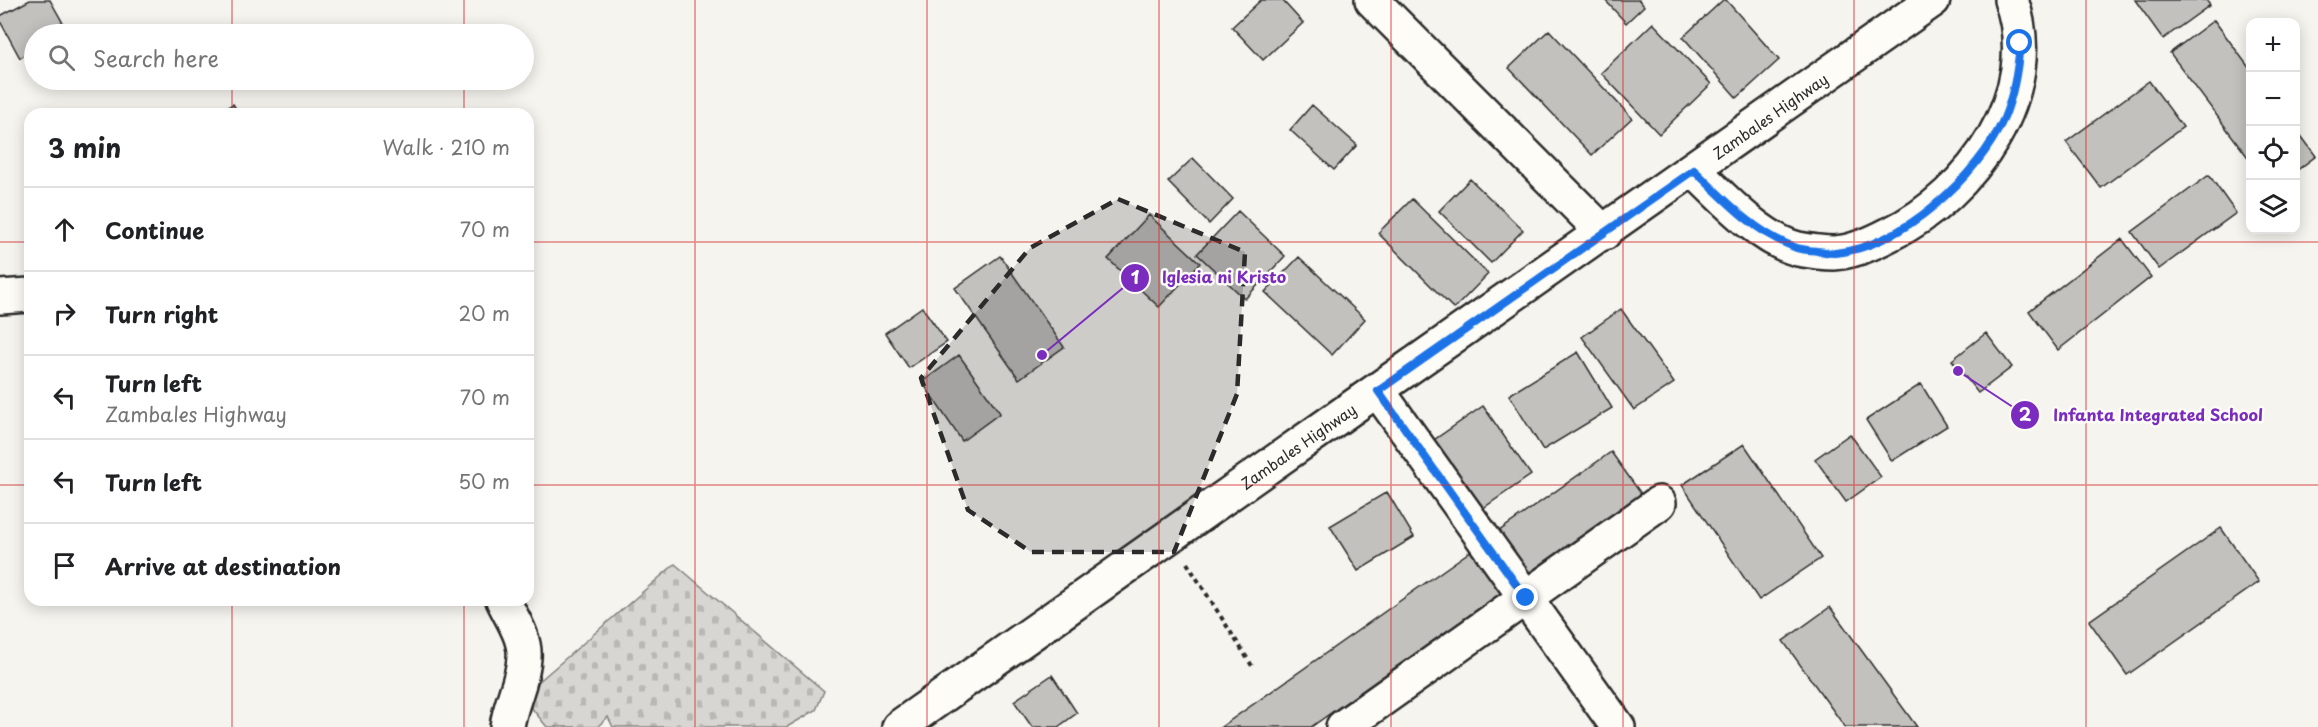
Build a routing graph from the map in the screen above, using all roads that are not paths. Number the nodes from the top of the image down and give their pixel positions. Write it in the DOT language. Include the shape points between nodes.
graph roads {
  1 [pos="1372,0"];
  2 [pos="1933,0"];
  3 [pos="2012,0"];
  4 [pos="1694,170"];
  5 [pos="1604,233"];
  6 [pos="24,295"];
  7 [pos="0,297"];
  8 [pos="1378,391"];
  9 [pos="1659,503"];
  10 [pos="1526,598"];
  11 [pos="506,606"];
  12 [pos="507,727"];
  13 [pos="899,727"];
  14 [pos="1343,727"];
  15 [pos="1618,727"];
  1 -- 5 [label="main road"];
  2 -- 4 [label="main road, Zambales Highway"];
  3 -- 4 [label="main road" via="2020,43 2016,81 2003,119 1960,182 1903,228 1870,244 1835,253 1796,248 1743,217"];
  4 -- 5 [label="main road, Zambales Highway"];
  5 -- 8 [label="main road, Zambales Highway"];
  6 -- 7 [label="main road"];
  8 -- 10 [label="main road"];
  8 -- 13 [label="main road, Zambales Highway"];
  9 -- 10 [label="main road"];
  10 -- 14 [label="main road"];
  10 -- 15 [label="main road"];
  11 -- 12 [label="main road" via="525,656"];
}
